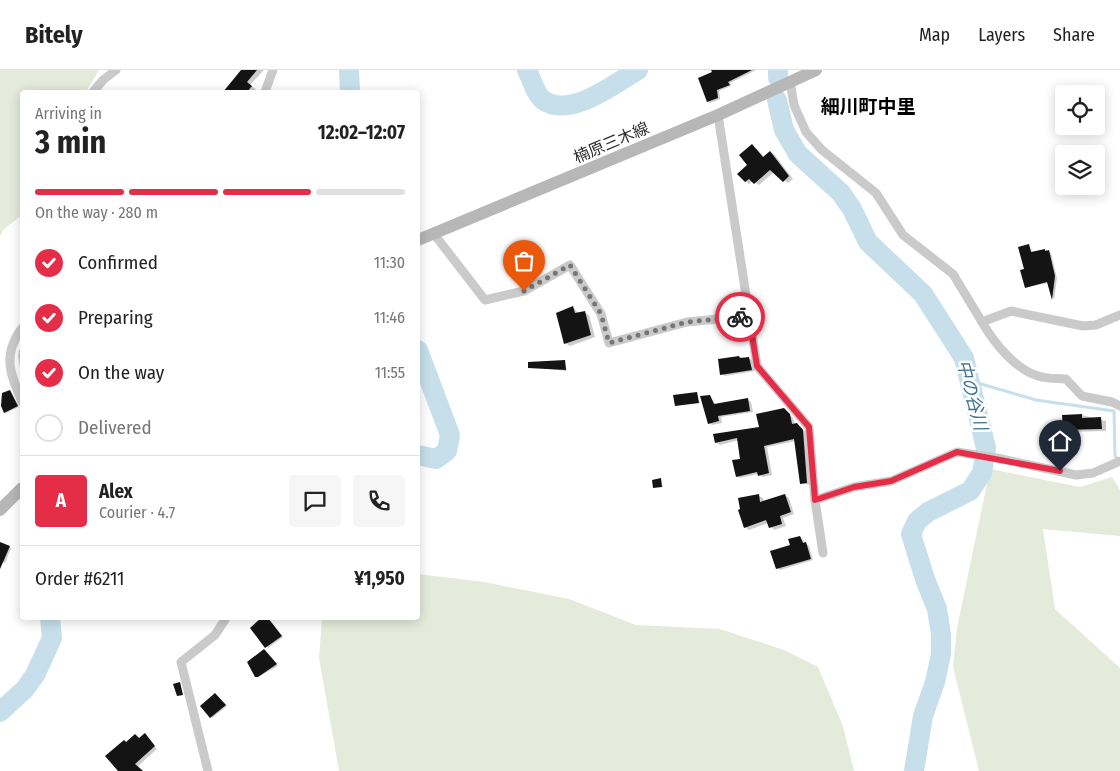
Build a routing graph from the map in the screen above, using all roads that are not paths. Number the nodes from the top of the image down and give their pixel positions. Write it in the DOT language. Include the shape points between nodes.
graph roads {
  1 [pos="116,70"];
  2 [pos="273,70"];
  3 [pos="816,70"];
  4 [pos="790,81"];
  5 [pos="95,90"];
  6 [pos="266,90"];
  7 [pos="718,115"];
  8 [pos="434,234"];
  9 [pos="420,239"];
  10 [pos="1120,315"];
  11 [pos="749,316"];
  12 [pos="982,322"];
  13 [pos="20,331"];
  14 [pos="20,397"];
  15 [pos="1120,406"];
  16 [pos="1116,463"];
  17 [pos="20,490"];
  18 [pos="815,500"];
  19 [pos="0,510"];
  20 [pos="823,553"];
  21 [pos="225,620"];
  22 [pos="208,771"];
  1 -- 5 [label="street"];
  2 -- 6 [label="street"];
  3 -- 4 [label="main road, 楠原三木線"];
  4 -- 7 [label="main road, 楠原三木線"];
  4 -- 12 [label="street" via="794,104 806,132 822,150 876,193 903,235 953,274"];
  7 -- 8 [label="main road, 楠原三木線"];
  7 -- 11 [label="street"];
  8 -- 9 [label="main road, 楠原三木線"];
  8 -- 11 [label="street" via="485,300 524,291 570,265 601,314 609,343 687,322"];
  10 -- 12 [label="street" via="1096,325 1083,326 1011,310"];
  11 -- 18 [label="street" via="757,366 809,427"];
  12 -- 15 [label="street" via="989,334 1023,369 1041,377 1066,379 1082,396"];
  13 -- 14 [label="street" via="9,355"];
  16 -- 18 [label="street" via="1094,473 1076,475 957,452 891,481 854,487"];
  17 -- 19 [label="main road"];
  18 -- 20 [label="street"];
  21 -- 22 [label="street" via="214,635 182,662"];
}
